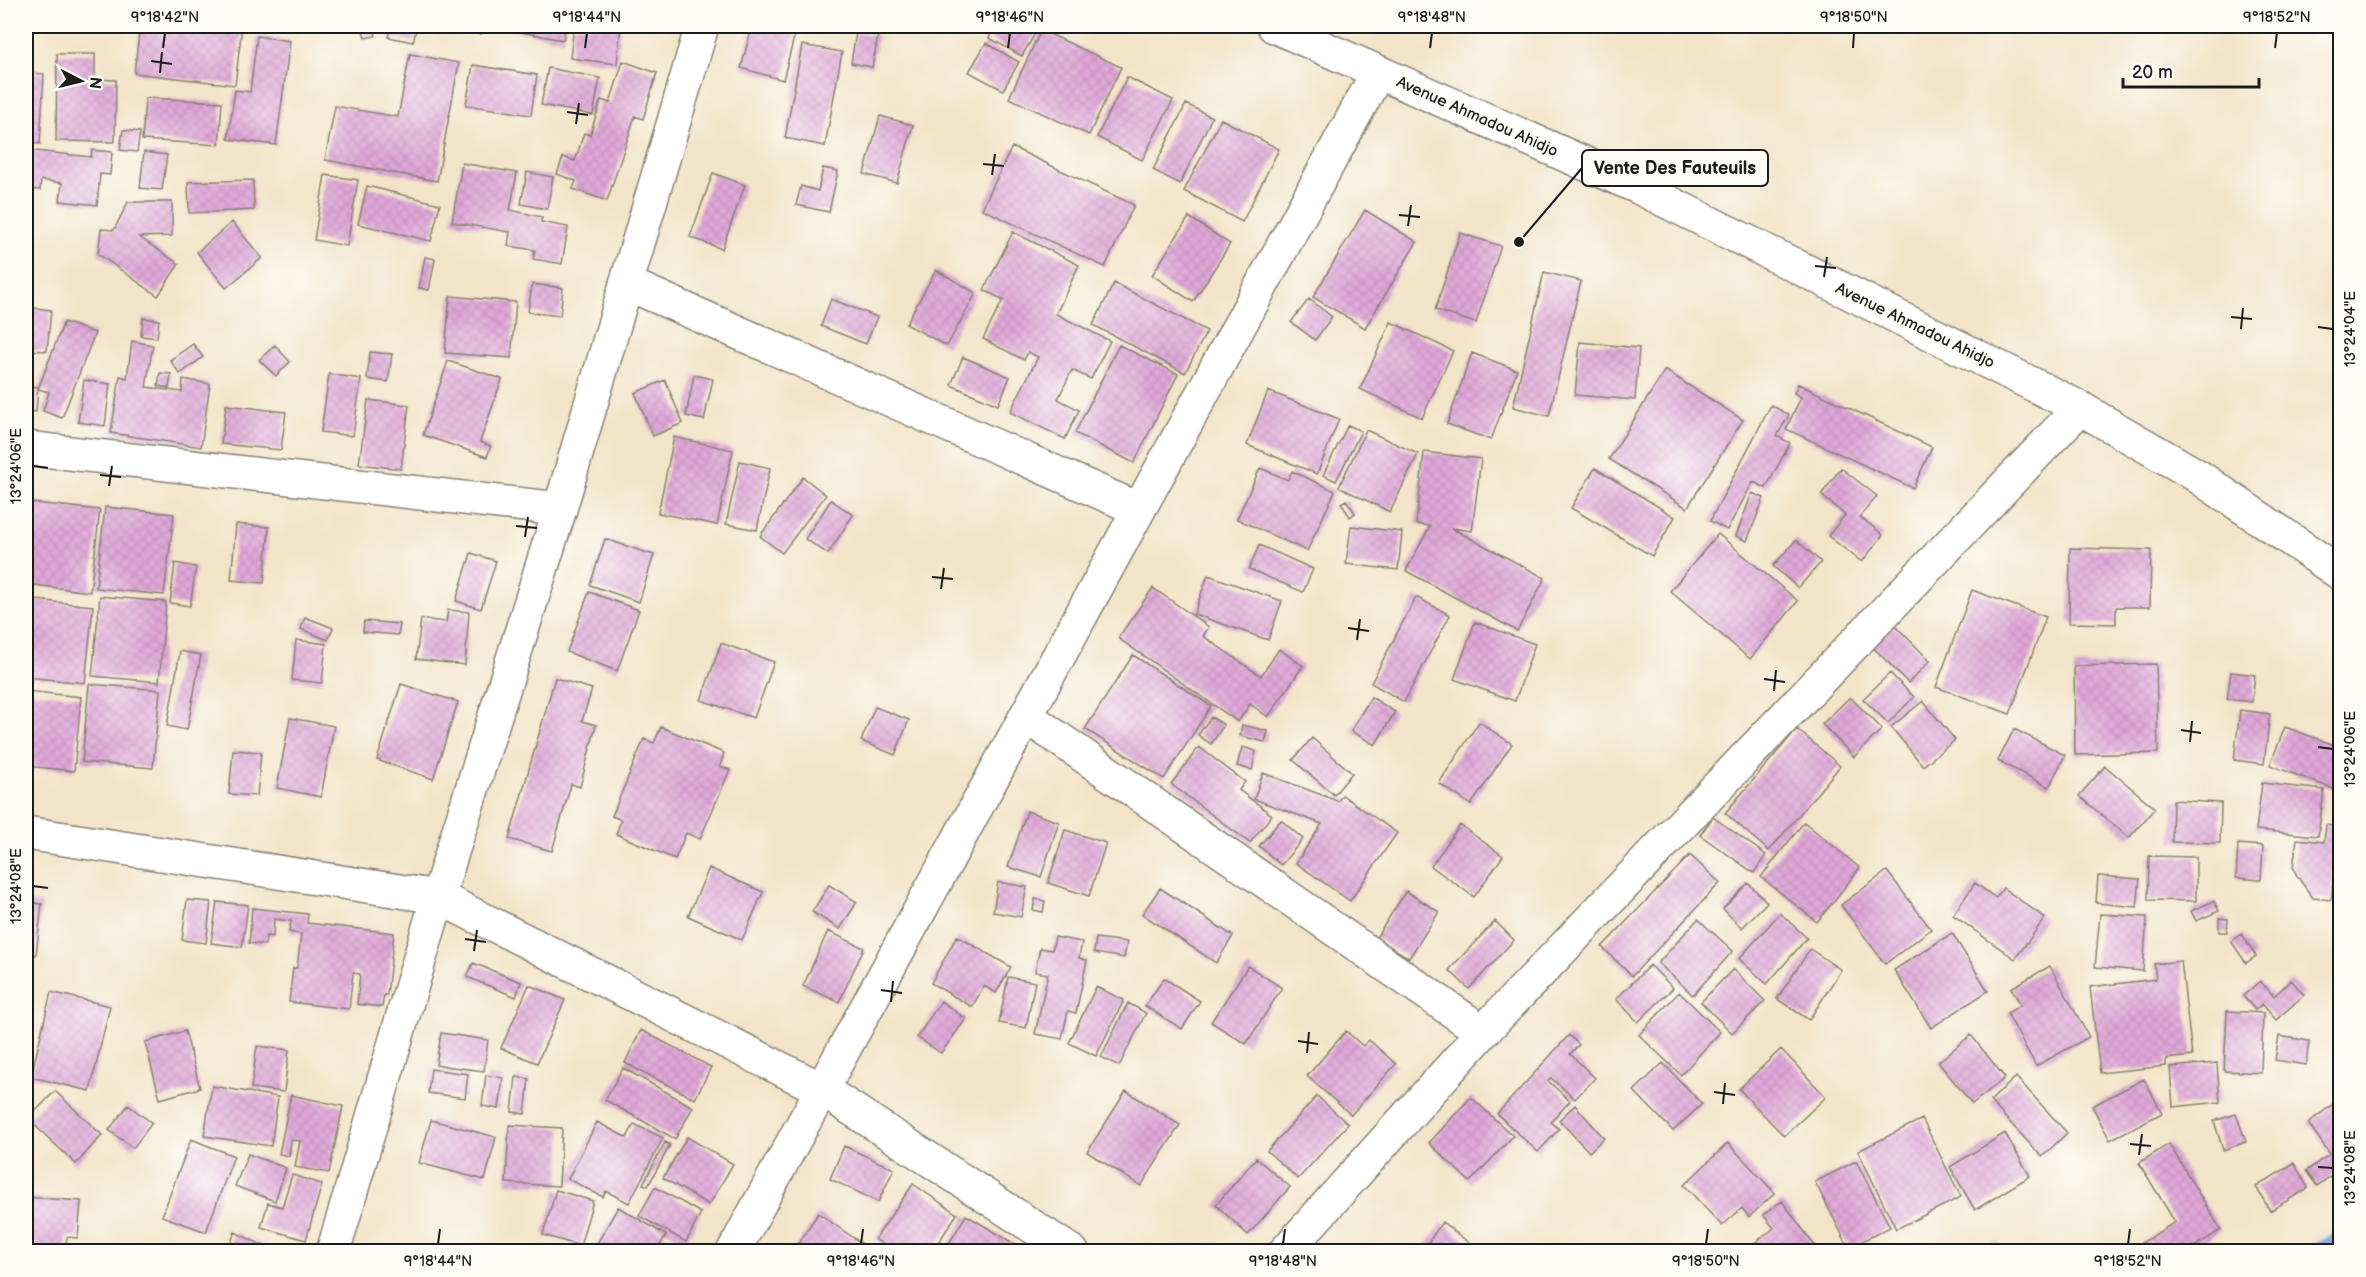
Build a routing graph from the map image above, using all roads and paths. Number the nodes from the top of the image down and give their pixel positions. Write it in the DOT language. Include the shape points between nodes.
graph roads {
  1 [pos="702,26"];
  2 [pos="1274,26"];
  3 [pos="1377,74"];
  4 [pos="626,283"];
  5 [pos="2080,408"];
  6 [pos="26,448"];
  7 [pos="561,509"];
  8 [pos="1138,509"];
  9 [pos="2340,573"];
  10 [pos="1026,716"];
  11 [pos="26,833"];
  12 [pos="438,897"];
  13 [pos="1483,1032"];
  14 [pos="822,1089"];
  15 [pos="333,1251"];
  16 [pos="733,1251"];
  17 [pos="1071,1251"];
  18 [pos="1285,1251"];
  1 -- 4 [label="street"];
  2 -- 3 [label="street, Avenue Ahmadou Ahidjo"];
  3 -- 5 [label="street, Avenue Ahmadou Ahidjo" via="1638,187"];
  3 -- 8 [label="street"];
  4 -- 7 [label="street"];
  4 -- 8 [label="street"];
  5 -- 9 [label="street, Avenue Ahmadou Ahidjo" via="2196,475"];
  5 -- 13 [label="street"];
  6 -- 7 [label="street"];
  7 -- 12 [label="street"];
  8 -- 10 [label="street"];
  10 -- 13 [label="street"];
  10 -- 14 [label="street"];
  11 -- 12 [label="street"];
  12 -- 14 [label="street"];
  12 -- 15 [label="street"];
  13 -- 18 [label="street"];
  14 -- 16 [label="street"];
  14 -- 17 [label="street"];
}
